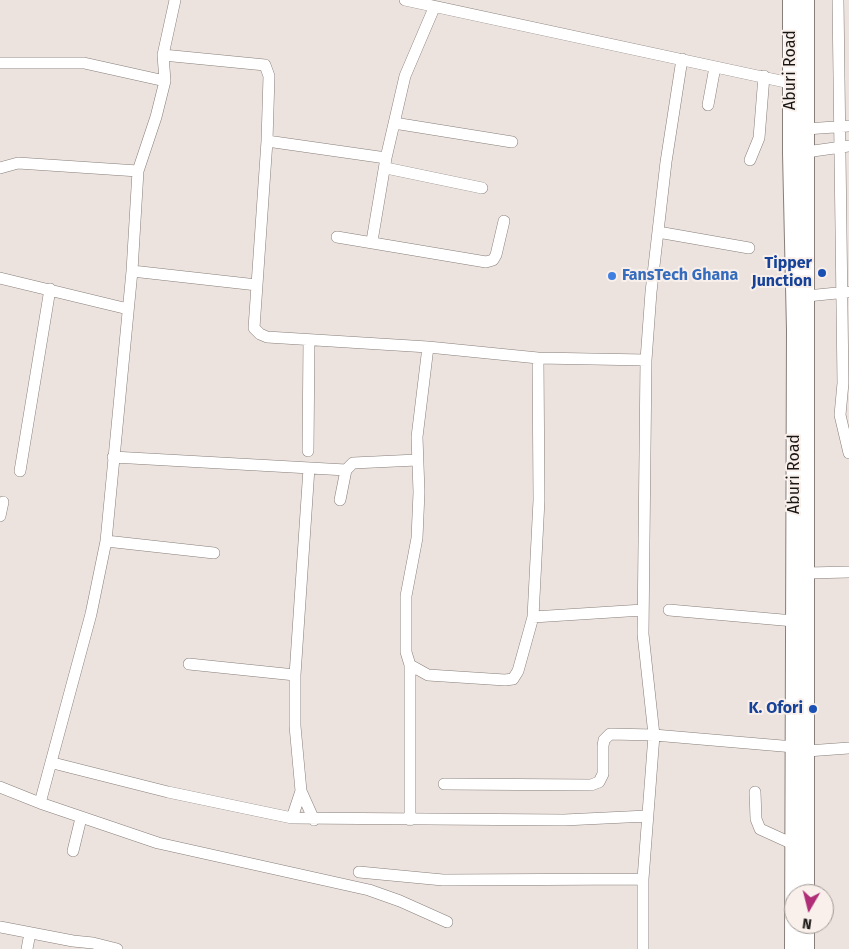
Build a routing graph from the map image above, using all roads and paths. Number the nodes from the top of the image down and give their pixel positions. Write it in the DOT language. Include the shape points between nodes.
graph roads {
  1 [pos="175,0"];
  2 [pos="405,0"];
  3 [pos="791,0"];
  4 [pos="806,0"];
  5 [pos="838,0"];
  6 [pos="434,8"];
  7 [pos="164,55"];
  8 [pos="682,59"];
  9 [pos="0,63"];
  10 [pos="715,67"];
  11 [pos="764,76"];
  12 [pos="165,80"];
  13 [pos="790,83"];
  14 [pos="708,105"];
  15 [pos="394,123"];
  16 [pos="843,126"];
  17 [pos="806,129"];
  18 [pos="267,140"];
  19 [pos="512,142"];
  20 [pos="844,146"];
  21 [pos="799,152"];
  22 [pos="750,160"];
  23 [pos="386,163"];
  24 [pos="0,168"];
  25 [pos="138,171"];
  26 [pos="482,188"];
  27 [pos="504,222"];
  28 [pos="658,232"];
  29 [pos="336,237"];
  30 [pos="372,241"];
  31 [pos="749,248"];
  32 [pos="132,271"];
  33 [pos="0,278"];
  34 [pos="257,285"];
  35 [pos="50,289"];
  36 [pos="845,292"];
  37 [pos="806,296"];
  38 [pos="128,309"];
  39 [pos="310,340"];
  40 [pos="428,347"];
  41 [pos="538,358"];
  42 [pos="646,360"];
  43 [pos="308,452"];
  44 [pos="849,453"];
  45 [pos="113,457"];
  46 [pos="417,460"];
  47 [pos="309,468"];
  48 [pos="20,470"];
  49 [pos="346,470"];
  50 [pos="340,500"];
  51 [pos="4,502"];
  52 [pos="0,516"];
  53 [pos="106,541"];
  54 [pos="214,553"];
  55 [pos="849,572"];
  56 [pos="808,573"];
  57 [pos="643,610"];
  58 [pos="669,610"];
  59 [pos="533,616"];
  60 [pos="794,621"];
  61 [pos="189,664"];
  62 [pos="410,665"];
  63 [pos="295,675"];
  64 [pos="654,735"];
  65 [pos="849,748"];
  66 [pos="800,749"];
  67 [pos="53,763"];
  68 [pos="444,784"];
  69 [pos="0,786"];
  70 [pos="301,791"];
  71 [pos="755,792"];
  72 [pos="40,803"];
  73 [pos="647,816"];
  74 [pos="81,818"];
  75 [pos="292,818"];
  76 [pos="314,820"];
  77 [pos="410,820"];
  78 [pos="793,844"];
  79 [pos="73,851"];
  80 [pos="359,872"];
  81 [pos="643,879"];
  82 [pos="806,884"];
  83 [pos="447,922"];
  84 [pos="0,927"];
  85 [pos="30,933"];
  86 [pos="806,934"];
  87 [pos="27,949"];
  88 [pos="118,949"];
  89 [pos="643,949"];
  90 [pos="793,949"];
  91 [pos="806,949"];
  1 -- 7 [label="street"];
  2 -- 6 [label="street"];
  3 -- 13 [label="highway, Aburi Road"];
  4 -- 17 [label="highway, Aburi Road"];
  5 -- 16 [label="street"];
  6 -- 8 [label="street"];
  6 -- 15 [label="street" via="405,76"];
  7 -- 12 [label="street"];
  7 -- 18 [label="street" via="265,65 269,76"];
  8 -- 10 [label="street"];
  8 -- 28 [label="street"];
  9 -- 12 [label="street" via="84,63"];
  10 -- 11 [label="street"];
  10 -- 14 [label="street"];
  11 -- 13 [label="street"];
  11 -- 22 [label="street" via="758,138"];
  12 -- 25 [label="street"];
  13 -- 21 [label="highway, Aburi Road"];
  15 -- 19 [label="street"];
  15 -- 23 [label="street"];
  16 -- 17 [label="street"];
  16 -- 20 [label="street"];
  17 -- 21 [label="highway, Aburi Road"];
  18 -- 23 [label="street"];
  18 -- 34 [label="street"];
  20 -- 21 [label="street"];
  20 -- 36 [label="street"];
  21 -- 37 [label="highway, Aburi Road"];
  21 -- 60 [label="highway, Aburi Road"];
  23 -- 26 [label="street"];
  23 -- 30 [label="street"];
  24 -- 25 [label="street" via="18,163"];
  25 -- 32 [label="street"];
  27 -- 30 [label="street" via="496,255 486,262"];
  28 -- 31 [label="street"];
  28 -- 42 [label="street"];
  29 -- 30 [label="street"];
  32 -- 34 [label="street"];
  32 -- 38 [label="street"];
  33 -- 35 [label="street"];
  34 -- 39 [label="street" via="254,328 268,337"];
  35 -- 38 [label="street"];
  35 -- 48 [label="street"];
  36 -- 37 [label="street"];
  36 -- 44 [label="street" via="840,415"];
  37 -- 56 [label="highway, Aburi Road"];
  38 -- 45 [label="street"];
  39 -- 40 [label="street"];
  39 -- 43 [label="street"];
  40 -- 41 [label="street"];
  40 -- 46 [label="street"];
  41 -- 42 [label="street"];
  41 -- 59 [label="street" via="539,500"];
  42 -- 57 [label="street"];
  45 -- 47 [label="street"];
  45 -- 53 [label="street"];
  46 -- 49 [label="street" via="362,461"];
  46 -- 62 [label="street" via="417,538 406,596 406,652"];
  47 -- 49 [label="street"];
  47 -- 63 [label="street"];
  49 -- 50 [label="street"];
  51 -- 52 [label="street"];
  53 -- 54 [label="street"];
  53 -- 67 [label="street"];
  55 -- 56 [label="street"];
  56 -- 66 [label="highway, Aburi Road"];
  57 -- 59 [label="street"];
  57 -- 64 [label="street"];
  58 -- 60 [label="street"];
  59 -- 62 [label="street" via="513,679 428,675"];
  60 -- 66 [label="highway, Aburi Road"];
  61 -- 63 [label="street"];
  62 -- 77 [label="street"];
  63 -- 70 [label="street" via="295,726"];
  64 -- 66 [label="street"];
  64 -- 68 [label="street" via="610,734 604,740 603,774 599,782 591,785"];
  64 -- 73 [label="street"];
  65 -- 66 [label="street"];
  66 -- 78 [label="highway, Aburi Road"];
  66 -- 82 [label="highway, Aburi Road"];
  67 -- 72 [label="street"];
  67 -- 75 [label="street"];
  69 -- 72 [label="street"];
  70 -- 75 [label="street"];
  70 -- 76 [label="street"];
  71 -- 78 [label="street" via="756,819 760,828"];
  72 -- 74 [label="street"];
  73 -- 77 [label="street" via="564,820"];
  73 -- 81 [label="street"];
  74 -- 79 [label="street"];
  74 -- 83 [label="street" via="158,843 369,890"];
  75 -- 76 [label="street"];
  76 -- 77 [label="street"];
  78 -- 90 [label="highway, Aburi Road"];
  80 -- 81 [label="street" via="444,880"];
  81 -- 89 [label="street"];
  84 -- 85 [label="street"];
  85 -- 87 [label="street"];
  85 -- 88 [label="street"];
  86 -- 91 [label="highway"];
}
